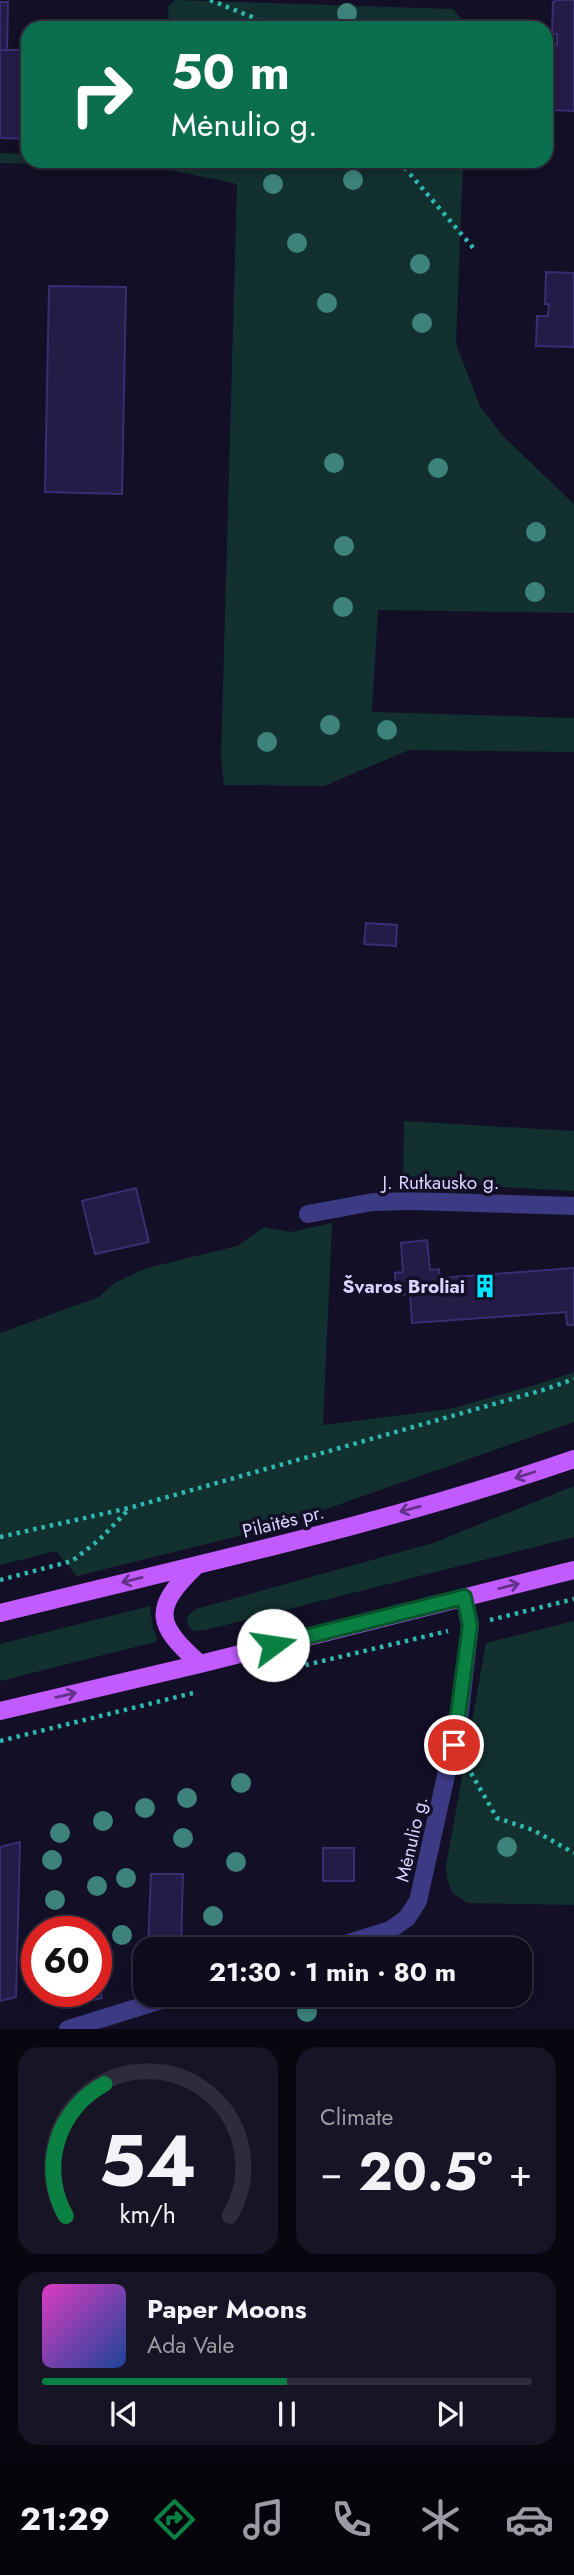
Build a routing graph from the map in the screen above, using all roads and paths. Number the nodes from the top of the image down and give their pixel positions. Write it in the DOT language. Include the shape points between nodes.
graph roads {
  1 [pos="210,0"];
  2 [pos="257,21"];
  3 [pos="406,168"];
  4 [pos="475,250"];
  5 [pos="574,1206"];
  6 [pos="308,1214"];
  7 [pos="574,1378"];
  8 [pos="574,1459"];
  9 [pos="129,1508"];
  10 [pos="0,1537"];
  11 [pos="198,1564"];
  12 [pos="574,1570"];
  13 [pos="0,1580"];
  14 [pos="464,1597"];
  15 [pos="574,1599"];
  16 [pos="0,1613"];
  17 [pos="470,1625"];
  18 [pos="200,1664"];
  19 [pos="280,1671"];
  20 [pos="200,1691"];
  21 [pos="0,1711"];
  22 [pos="0,1741"];
  23 [pos="454,1745"];
  24 [pos="574,1853"];
  25 [pos="368,1937"];
  26 [pos="139,2007"];
  27 [pos="68,2029"];
  1 -- 2 [label="path"];
  3 -- 4 [label="path"];
  5 -- 6 [label="street, J. Rutkausko g." via="373,1202"];
  7 -- 9 [label="path"];
  8 -- 11 [label="main road, Pilaitės pr., one-way" via="476,1491"];
  9 -- 10 [label="path"];
  9 -- 13 [label="path" via="72,1561"];
  11 -- 16 [label="main road, Pilaitės pr., one-way"];
  11 -- 18 [label="main road" via="174,1587 165,1625"];
  14 -- 12 [label="main road, one-way"];
  14 -- 17 [label="street, Mėnulio g."];
  14 -- 18 [label="main road"];
  15 -- 17 [label="path"];
  17 -- 19 [label="path"];
  17 -- 23 [label="street, Mėnulio g."];
  21 -- 18 [label="main road, one-way"];
  20 -- 22 [label="path"];
  23 -- 24 [label="path" via="497,1818 533,1830"];
  23 -- 25 [label="street, Mėnulio g." via="418,1901 407,1918"];
  26 -- 27 [label="street"];
}
